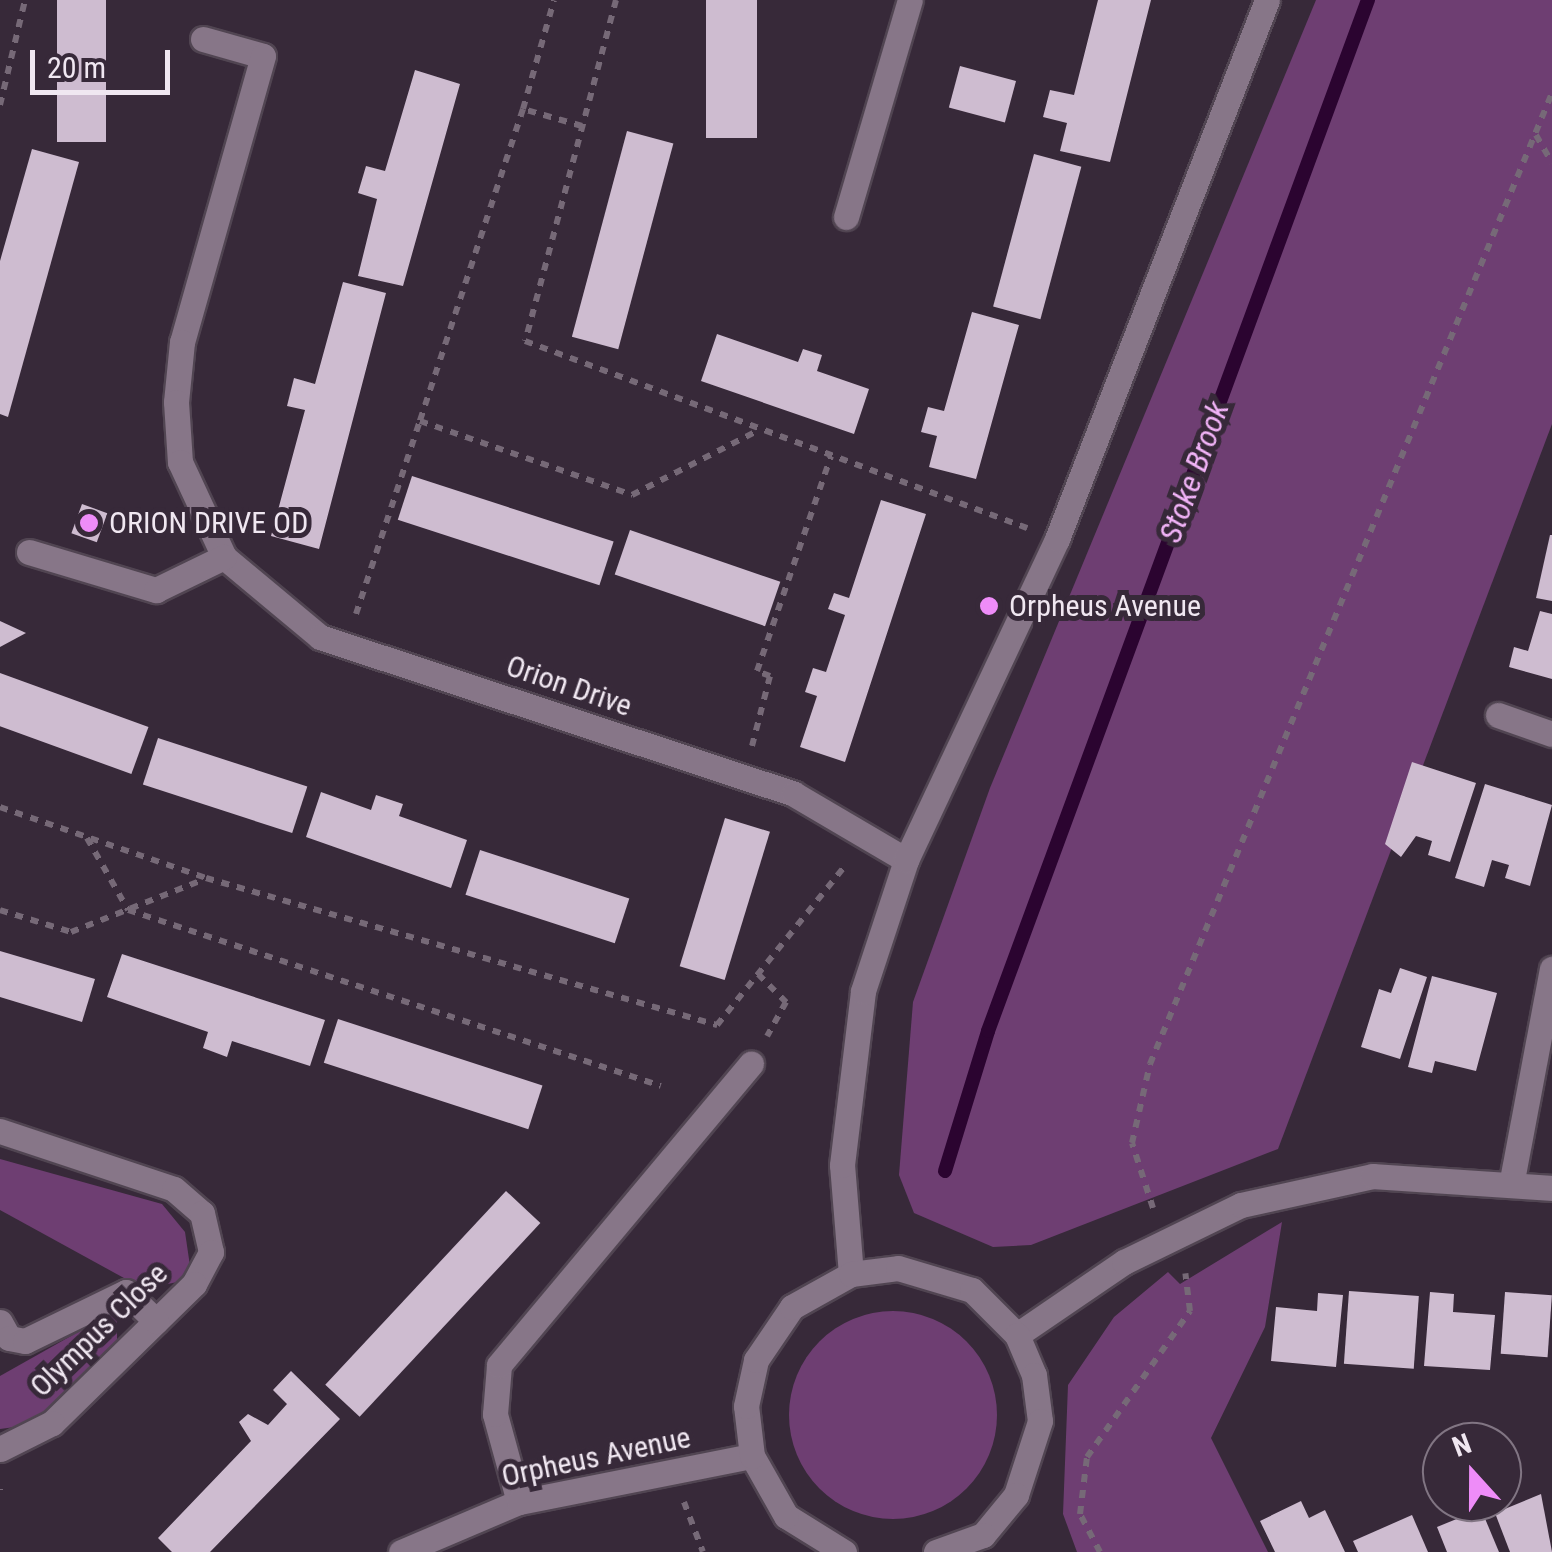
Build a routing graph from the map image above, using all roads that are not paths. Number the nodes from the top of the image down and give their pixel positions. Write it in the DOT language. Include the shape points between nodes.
graph roads {
  1 [pos="910,0"];
  2 [pos="1267,0"];
  3 [pos="204,39"];
  4 [pos="846,217"];
  5 [pos="28,552"];
  6 [pos="224,557"];
  7 [pos="1498,714"];
  8 [pos="1552,734"];
  9 [pos="906,860"];
  10 [pos="1552,968"];
  11 [pos="751,1064"];
  12 [pos="0,1130"];
  13 [pos="1512,1180"];
  14 [pos="1552,1188"];
  15 [pos="851,1274"];
  16 [pos="156,1321"];
  17 [pos="0,1322"];
  18 [pos="1017,1334"];
  19 [pos="0,1449"];
  20 [pos="752,1456"];
  21 [pos="519,1502"];
  22 [pos="991,1544"];
  23 [pos="401,1552"];
  24 [pos="844,1552"];
  25 [pos="936,1552"];
  1 -- 4 [label="street"];
  2 -- 9 [label="street" via="1057,539"];
  3 -- 6 [label="street, Orion Drive" via="263,56 182,342 176,402 180,462"];
  5 -- 6 [label="street" via="156,590"];
  6 -- 9 [label="street, Orion Drive" via="267,599 346,645 794,794"];
  7 -- 8 [label="street"];
  9 -- 15 [label="street" via="863,990 842,1165"];
  10 -- 13 [label="street"];
  11 -- 21 [label="street" via="499,1365 495,1414"];
  12 -- 16 [label="street, Olympus Close" via="174,1190 202,1213 212,1252"];
  13 -- 14 [label="street"];
  13 -- 18 [label="street" via="1374,1176 1241,1205 1169,1240"];
  15 -- 18 [label="street" via="924,1270 972,1290"];
  15 -- 20 [label="street" via="792,1308 756,1360 746,1406"];
  16 -- 17 [label="street" via="126,1292 25,1341 9,1338"];
  16 -- 19 [label="street, Olympus Close" via="52,1423"];
  18 -- 22 [label="street" via="1040,1421 1028,1471"];
  20 -- 21 [label="street, Orpheus Avenue"];
  20 -- 24 [label="street" via="786,1516"];
  21 -- 23 [label="street, Orpheus Avenue"];
  22 -- 25 [label="street"];
}
